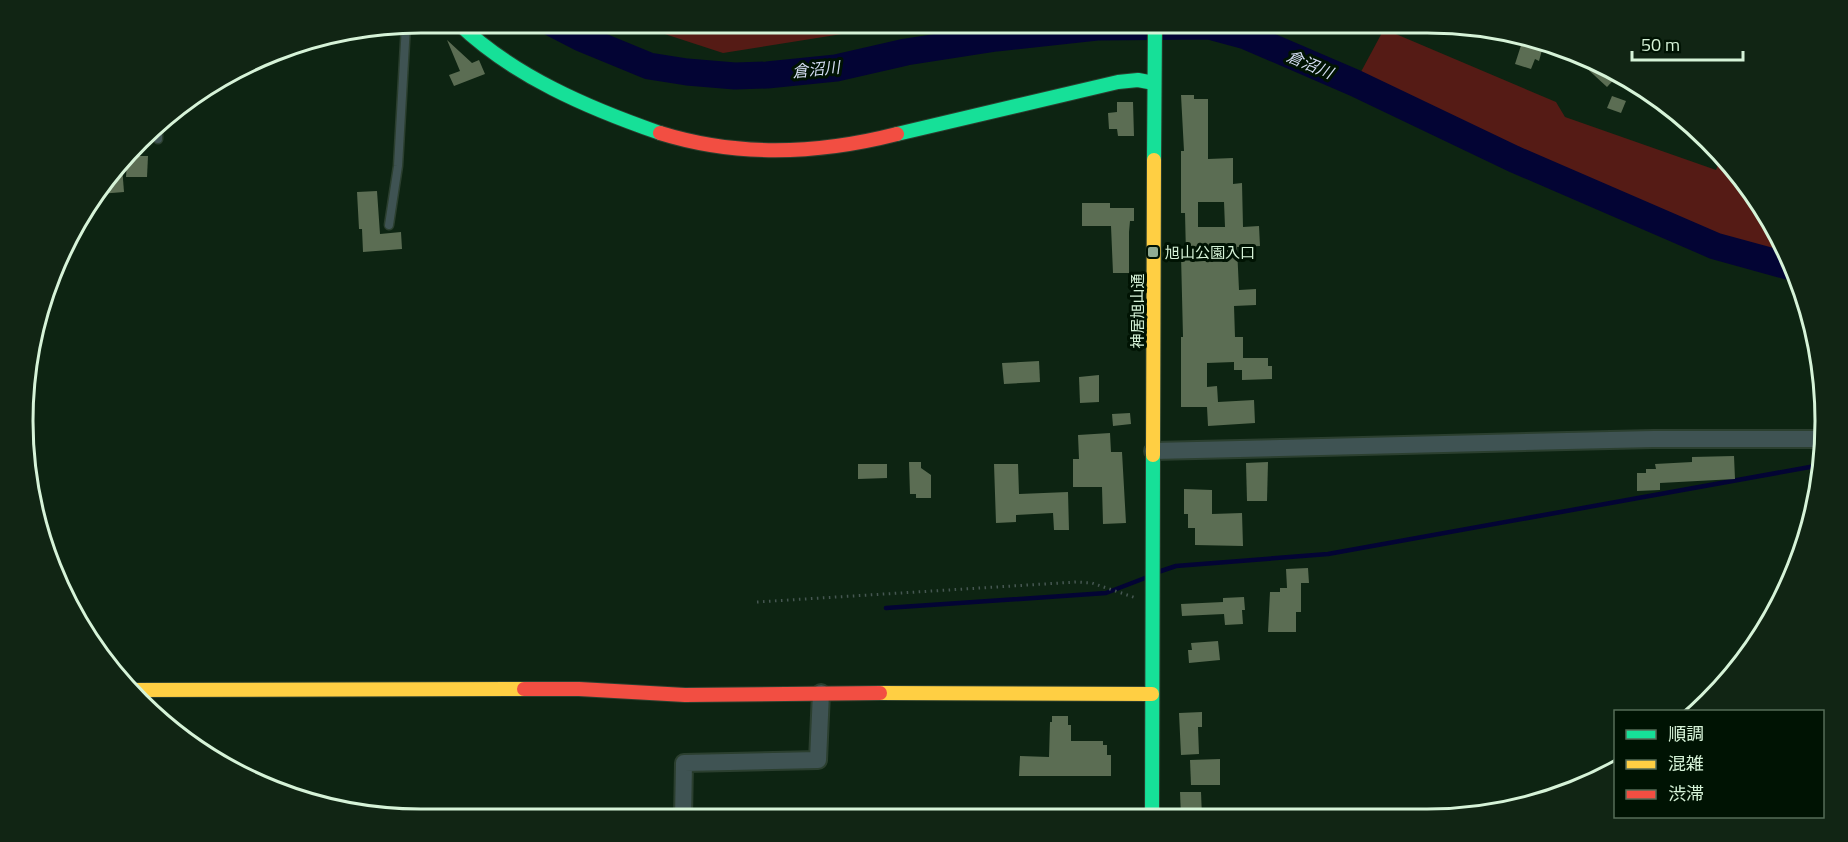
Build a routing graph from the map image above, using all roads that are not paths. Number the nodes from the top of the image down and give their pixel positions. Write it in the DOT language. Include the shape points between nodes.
graph roads {
  1 [pos="469,33"];
  2 [pos="1155,33"];
  3 [pos="406,34"];
  4 [pos="1154,82"];
  5 [pos="388,225"];
  6 [pos="1814,440"];
  7 [pos="1153,451"];
  8 [pos="142,690"];
  9 [pos="821,693"];
  10 [pos="1152,694"];
  11 [pos="683,809"];
  12 [pos="1152,809"];
  1 -- 4 [label="street" via="515,68 624,120 663,134 746,148 793,150 853,144 1118,82"];
  2 -- 4 [label="street, 神居旭山通"];
  3 -- 5 [label="lane" via="398,166"];
  4 -- 7 [label="street, 神居旭山通"];
  6 -- 7 [label="street" via="1653,439"];
  7 -- 10 [label="street, 神居旭山通"];
  8 -- 9 [label="street"];
  9 -- 10 [label="street"];
  9 -- 11 [label="street" via="818,760 684,763"];
  10 -- 12 [label="street"];
}
